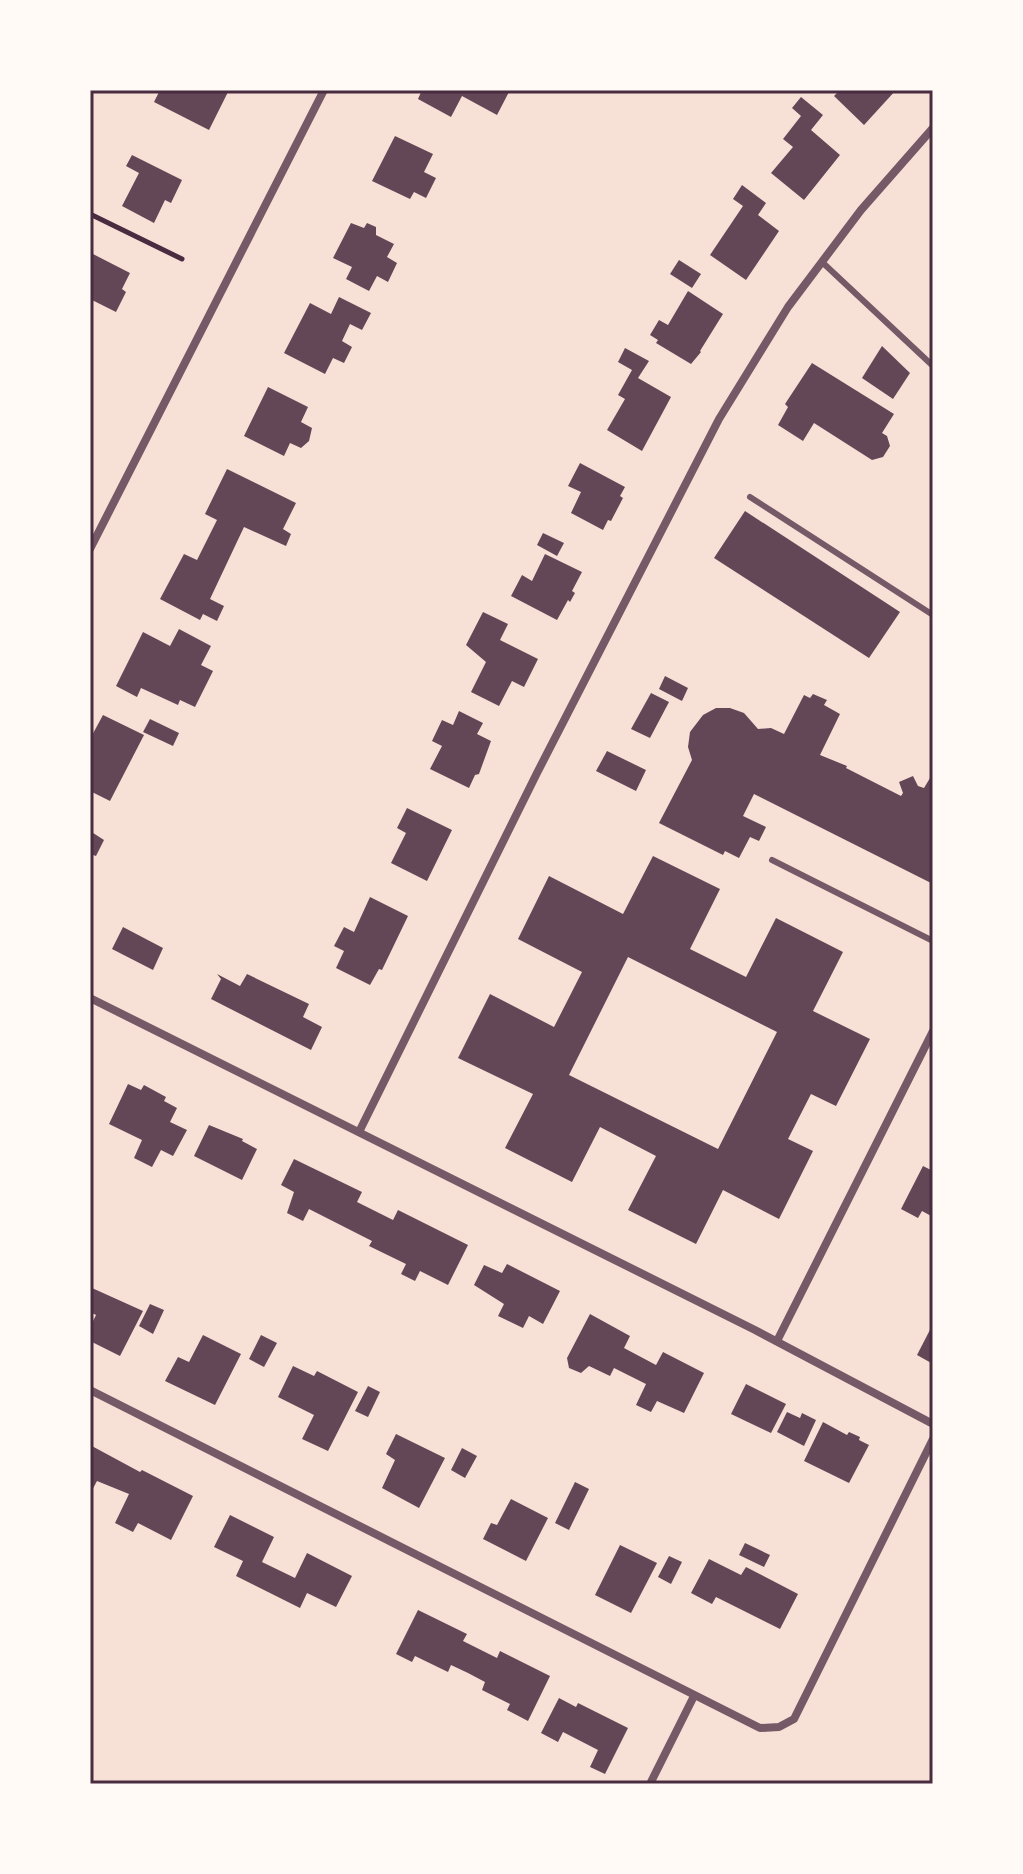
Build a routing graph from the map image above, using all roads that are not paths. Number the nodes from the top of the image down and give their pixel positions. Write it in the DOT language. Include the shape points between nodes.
graph roads {
  1 [pos="324,90"];
  2 [pos="933,128"];
  3 [pos="822,262"];
  4 [pos="933,366"];
  5 [pos="750,497"];
  6 [pos="90,549"];
  7 [pos="933,615"];
  8 [pos="772,860"];
  9 [pos="933,941"];
  10 [pos="90,998"];
  11 [pos="933,1031"];
  12 [pos="359,1132"];
  13 [pos="777,1341"];
  14 [pos="90,1390"];
  15 [pos="933,1424"];
  16 [pos="933,1439"];
  17 [pos="694,1696"];
  18 [pos="650,1784"];
  1 -- 6 [label="street"];
  2 -- 3 [label="street"];
  3 -- 4 [label="lane"];
  3 -- 12 [label="street" via="719,419"];
  5 -- 7 [label="lane"];
  8 -- 9 [label="lane"];
  10 -- 12 [label="street"];
  11 -- 13 [label="street"];
  12 -- 13 [label="street"];
  13 -- 15 [label="street"];
  14 -- 17 [label="street"];
  16 -- 17 [label="street" via="794,1719 760,1728"];
  17 -- 18 [label="street"];
}
